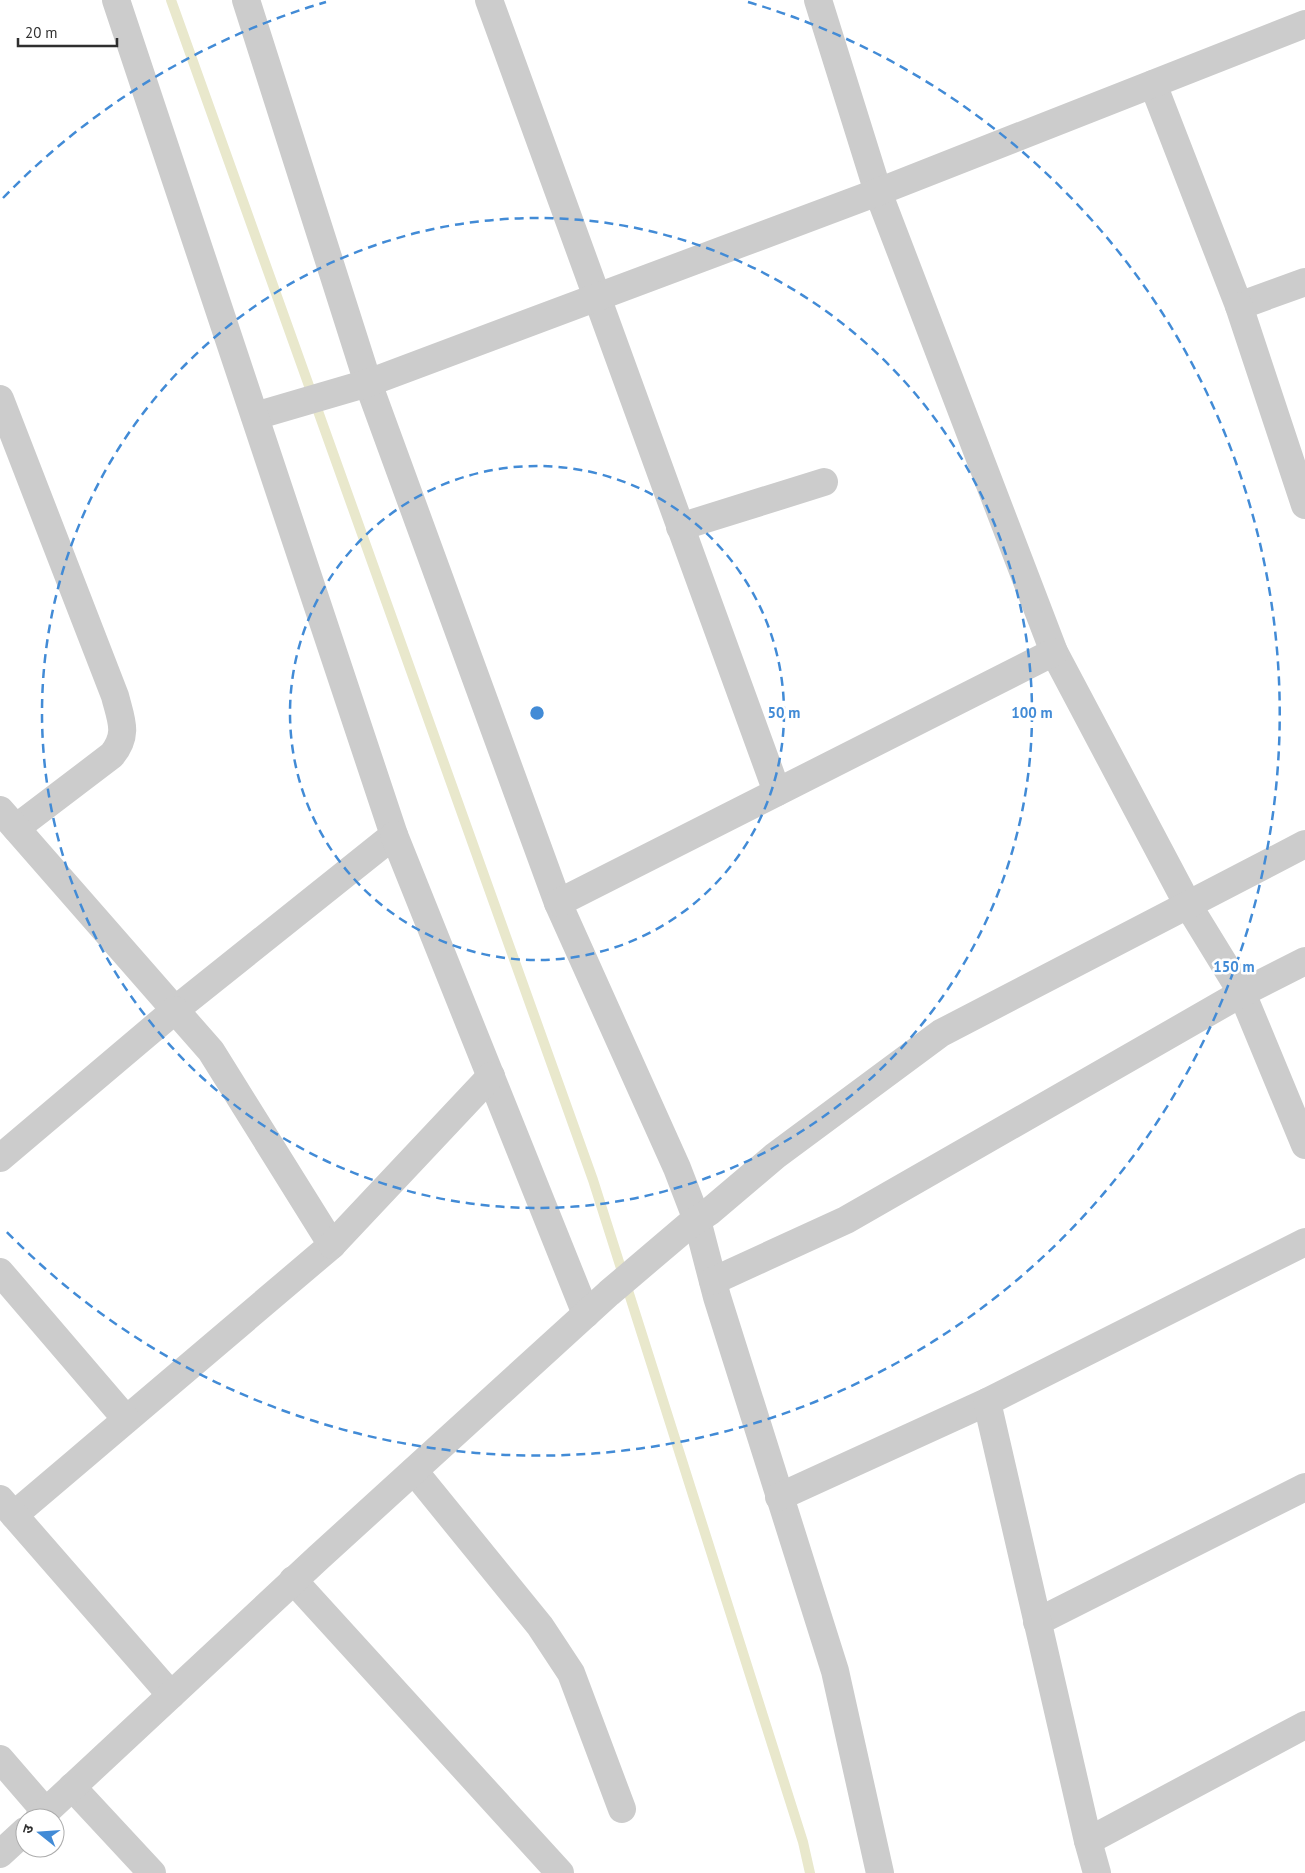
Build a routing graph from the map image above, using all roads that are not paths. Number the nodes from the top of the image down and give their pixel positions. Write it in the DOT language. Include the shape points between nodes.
graph roads {
  1 [pos="116,0"];
  2 [pos="246,0"];
  3 [pos="489,0"];
  4 [pos="818,0"];
  5 [pos="1305,24"];
  6 [pos="1153,84"];
  7 [pos="878,192"];
  8 [pos="1305,282"];
  9 [pos="596,298"];
  10 [pos="1240,306"];
  11 [pos="357,387"];
  12 [pos="0,399"];
  13 [pos="266,413"];
  14 [pos="824,482"];
  15 [pos="1305,505"];
  16 [pos="680,527"];
  17 [pos="1054,652"];
  18 [pos="777,792"];
  19 [pos="8,819"];
  20 [pos="394,835"];
  21 [pos="1305,844"];
  22 [pos="558,902"];
  23 [pos="1188,905"];
  24 [pos="1305,961"];
  25 [pos="1242,993"];
  26 [pos="175,1010"];
  27 [pos="491,1076"];
  28 [pos="1305,1145"];
  29 [pos="0,1158"];
  30 [pos="693,1223"];
  31 [pos="1305,1242"];
  32 [pos="332,1245"];
  33 [pos="0,1272"];
  34 [pos="713,1281"];
  35 [pos="586,1314"];
  36 [pos="987,1402"];
  37 [pos="126,1420"];
  38 [pos="414,1471"];
  39 [pos="1305,1487"];
  40 [pos="779,1497"];
  41 [pos="7,1507"];
  42 [pos="293,1580"];
  43 [pos="1038,1622"];
  44 [pos="171,1695"];
  45 [pos="1305,1725"];
  46 [pos="0,1759"];
  47 [pos="72,1787"];
  48 [pos="37,1808"];
  49 [pos="50,1808"];
  50 [pos="622,1808"];
  51 [pos="15,1840"];
  52 [pos="1088,1841"];
  53 [pos="0,1854"];
  54 [pos="152,1873"];
  55 [pos="560,1873"];
  56 [pos="880,1873"];
  57 [pos="1098,1873"];
  1 -- 13 [label="street"];
  2 -- 11 [label="street"];
  3 -- 9 [label="street"];
  4 -- 7 [label="street"];
  5 -- 6 [label="street"];
  6 -- 7 [label="street"];
  6 -- 10 [label="street"];
  7 -- 9 [label="street"];
  7 -- 17 [label="street"];
  8 -- 10 [label="street"];
  9 -- 11 [label="street"];
  9 -- 16 [label="street"];
  10 -- 15 [label="street"];
  11 -- 13 [label="street"];
  11 -- 22 [label="street"];
  12 -- 19 [label="street" via="115,696 122,736 112,755"];
  13 -- 20 [label="street"];
  14 -- 16 [label="street"];
  16 -- 18 [label="street"];
  17 -- 18 [label="street"];
  17 -- 23 [label="street"];
  18 -- 22 [label="street"];
  19 -- 26 [label="street"];
  20 -- 26 [label="street"];
  20 -- 27 [label="street"];
  21 -- 23 [label="street"];
  22 -- 30 [label="street" via="677,1168"];
  23 -- 25 [label="street"];
  23 -- 30 [label="street" via="941,1033 775,1156"];
  24 -- 25 [label="street"];
  25 -- 28 [label="street"];
  25 -- 34 [label="street" via="846,1220"];
  26 -- 29 [label="street"];
  26 -- 32 [label="street" via="211,1051"];
  27 -- 32 [label="street"];
  27 -- 35 [label="street"];
  30 -- 34 [label="street"];
  30 -- 35 [label="street"];
  31 -- 36 [label="street"];
  32 -- 37 [label="street"];
  33 -- 37 [label="street"];
  34 -- 40 [label="street"];
  35 -- 38 [label="street"];
  36 -- 40 [label="street"];
  36 -- 43 [label="street"];
  37 -- 41 [label="street"];
  38 -- 42 [label="street"];
  38 -- 50 [label="street" via="540,1626 571,1672"];
  39 -- 43 [label="street"];
  40 -- 56 [label="street" via="835,1671"];
  41 -- 44 [label="street"];
  42 -- 44 [label="street"];
  42 -- 55 [label="street"];
  43 -- 52 [label="street"];
  44 -- 47 [label="street"];
  45 -- 52 [label="street"];
  46 -- 48 [label="street"];
  47 -- 49 [label="street"];
  47 -- 54 [label="street"];
  51 -- 53 [label="street"];
  52 -- 57 [label="street"];
}
